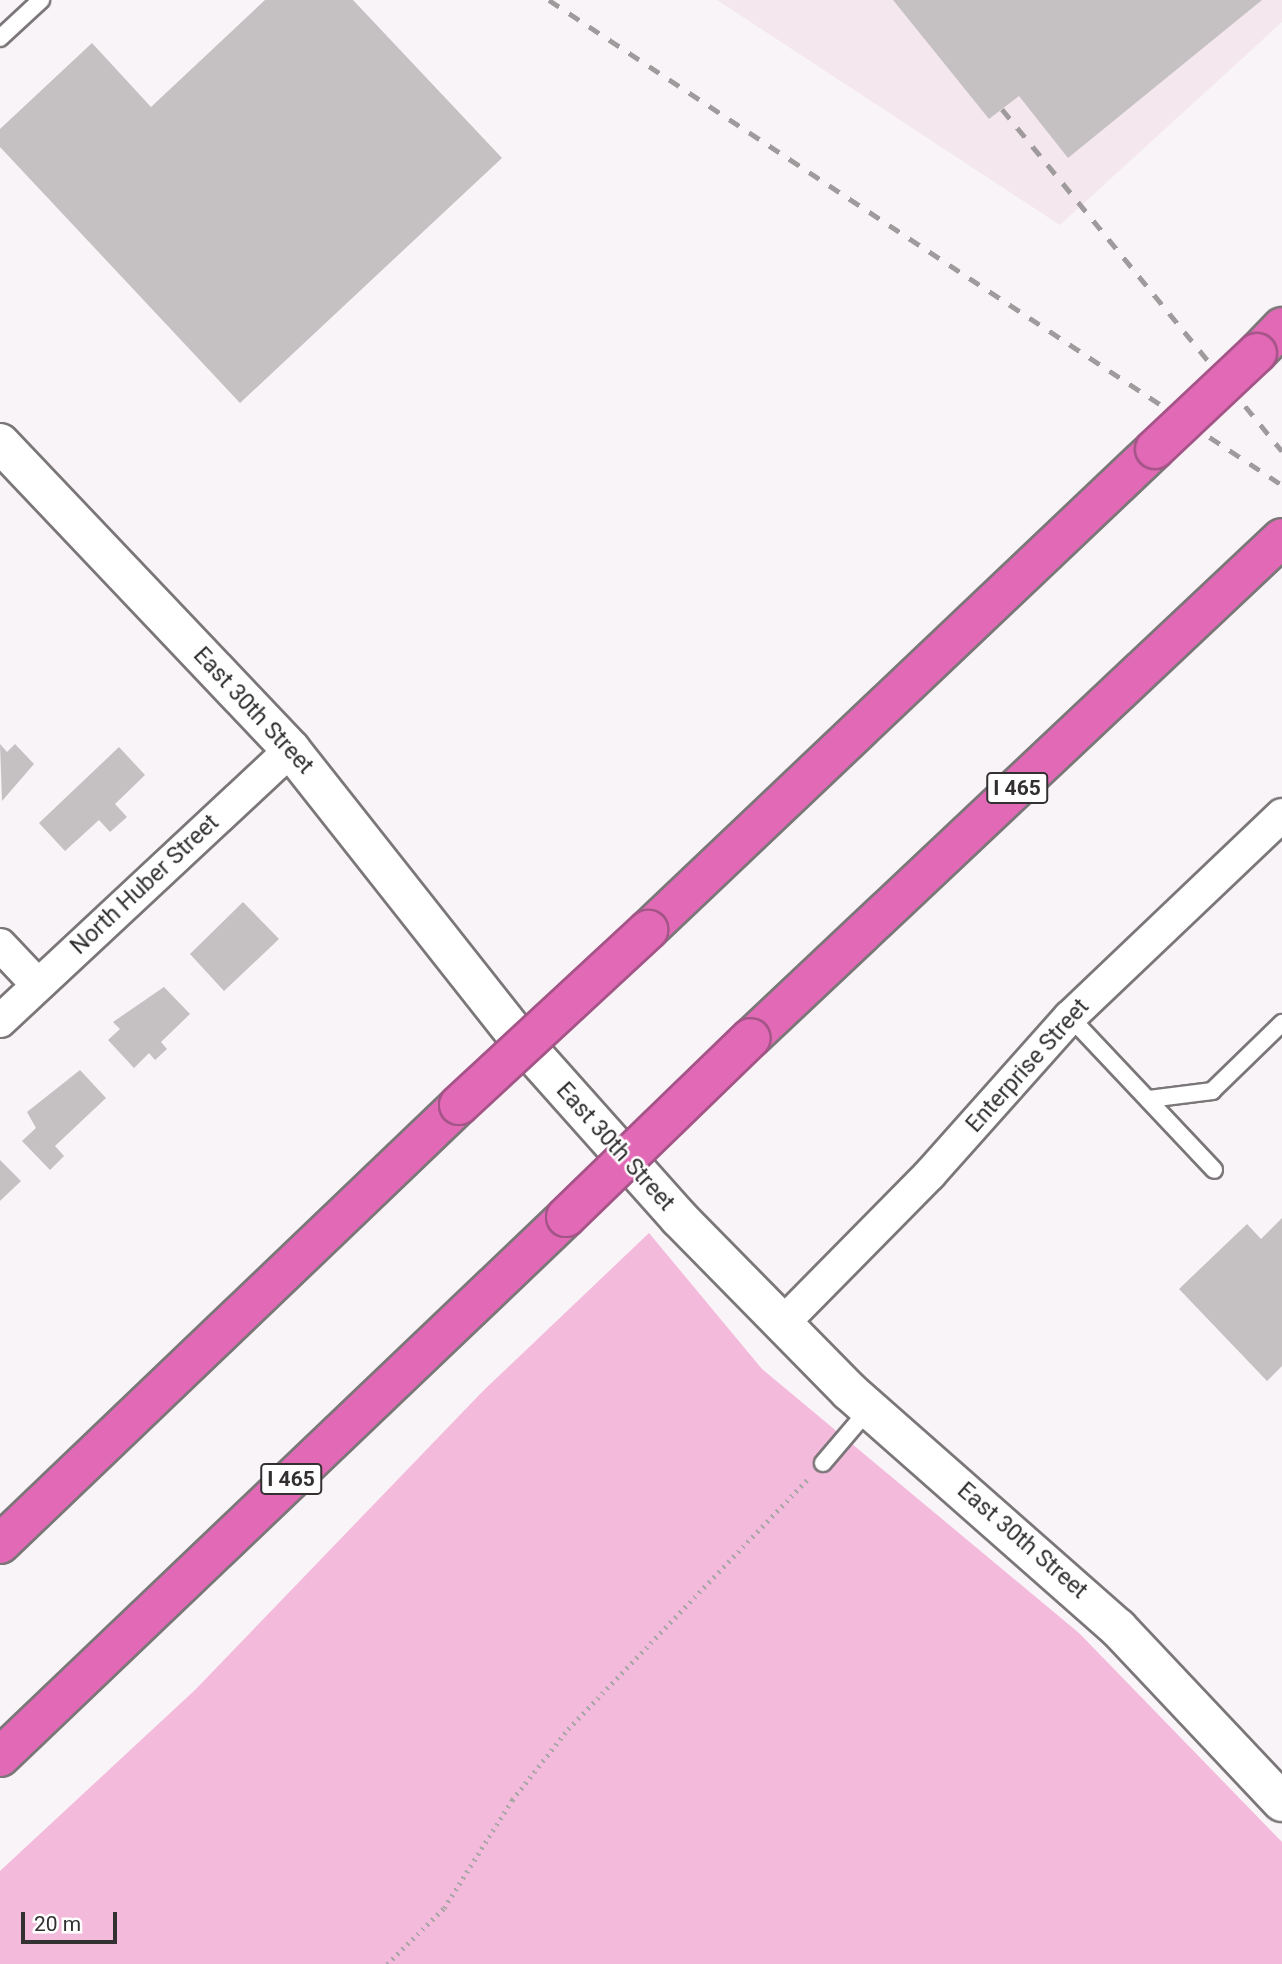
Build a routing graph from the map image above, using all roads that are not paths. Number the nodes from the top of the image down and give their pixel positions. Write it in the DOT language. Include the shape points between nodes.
graph roads {
  1 [pos="41,0"];
  2 [pos="0,38"];
  3 [pos="1270,340"];
  4 [pos="0,443"];
  5 [pos="1282,538"];
  6 [pos="291,750"];
  7 [pos="1282,815"];
  8 [pos="0,945"];
  9 [pos="38,985"];
  10 [pos="1070,1017"];
  11 [pos="0,1021"];
  12 [pos="1282,1023"];
  13 [pos="1149,1099"];
  14 [pos="1214,1170"];
  15 [pos="781,1325"];
  16 [pos="869,1409"];
  17 [pos="823,1463"];
  18 [pos="0,1544"];
  19 [pos="0,1757"];
  20 [pos="1282,1802"];
  1 -- 2 [label="lane"];
  3 -- 18 [label="highway, bridge"];
  4 -- 6 [label="main road, East 30th Street"];
  5 -- 19 [label="highway, I 465, bridge" via="751,1038"];
  6 -- 9 [label="street, North Huber Street"];
  6 -- 15 [label="main road, East 30th Street" via="576,1106"];
  7 -- 10 [label="street, Enterprise Street"];
  8 -- 9 [label="street"];
  9 -- 11 [label="street, North Huber Street"];
  10 -- 13 [label="lane"];
  10 -- 15 [label="street, Enterprise Street" via="930,1174"];
  12 -- 13 [label="lane" via="1212,1091"];
  13 -- 14 [label="lane"];
  15 -- 16 [label="main road, East 30th Street"];
  16 -- 17 [label="lane"];
  16 -- 20 [label="main road, East 30th Street" via="1068,1580"];
}
